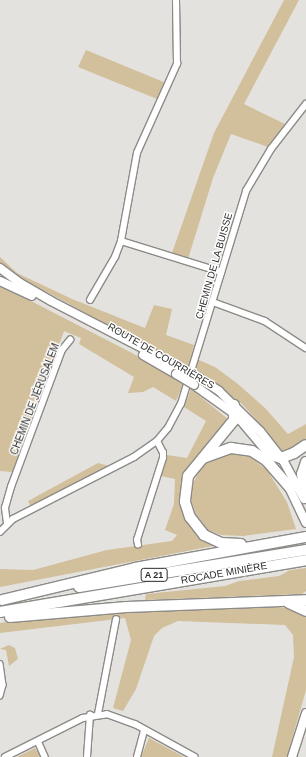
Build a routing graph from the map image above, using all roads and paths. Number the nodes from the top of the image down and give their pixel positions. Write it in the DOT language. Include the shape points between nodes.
graph roads {
  1 [pos="176,0"];
  2 [pos="306,104"];
  3 [pos="120,241"];
  4 [pos="0,268"];
  5 [pos="221,272"];
  6 [pos="0,281"];
  7 [pos="90,300"];
  8 [pos="213,302"];
  9 [pos="70,340"];
  10 [pos="306,348"];
  11 [pos="177,371"];
  12 [pos="196,381"];
  13 [pos="234,405"];
  14 [pos="236,415"];
  15 [pos="157,441"];
  16 [pos="306,445"];
  17 [pos="266,448"];
  18 [pos="281,458"];
  19 [pos="199,460"];
  20 [pos="306,462"];
  21 [pos="290,488"];
  22 [pos="306,498"];
  23 [pos="306,503"];
  24 [pos="306,522"];
  25 [pos="7,523"];
  26 [pos="0,532"];
  27 [pos="306,537"];
  28 [pos="138,545"];
  29 [pos="261,545"];
  30 [pos="306,550"];
  31 [pos="306,560"];
  32 [pos="1,600"];
  33 [pos="306,600"];
  34 [pos="283,602"];
  35 [pos="306,611"];
  36 [pos="5,615"];
  37 [pos="116,620"];
  38 [pos="0,664"];
  39 [pos="0,696"];
  40 [pos="306,713"];
  41 [pos="98,714"];
  42 [pos="90,715"];
  43 [pos="144,730"];
  44 [pos="306,730"];
  45 [pos="38,741"];
  46 [pos="5,757"];
  47 [pos="45,757"];
  48 [pos="86,757"];
  49 [pos="137,757"];
  50 [pos="195,757"];
  51 [pos="292,757"];
  52 [pos="297,757"];
  1 -- 3 [label="street" via="177,64 137,153"];
  2 -- 5 [label="street, CHEMIN DE LA BUISSE" via="255,173 237,216"];
  3 -- 5 [label="street"];
  3 -- 7 [label="street" via="111,264"];
  4 -- 11 [label="main road, ROUTE DE COURRIÈRES" via="20,283"];
  5 -- 8 [label="street, CHEMIN DE LA BUISSE"];
  6 -- 11 [label="main road, ROUTE DE COURRIÈRES"];
  8 -- 10 [label="street" via="265,321"];
  8 -- 15 [label="street, CHEMIN DE LA BUISSE" via="178,412"];
  9 -- 25 [label="street, CHEMIN DE JÉRUSALEM" via="62,350 11,487 4,508"];
  11 -- 12 [label="main road, ROUTE DE COURRIÈRES, bridge"];
  12 -- 13 [label="main road, ROUTE DE COURRIÈRES"];
  12 -- 14 [label="main road, ROUTE DE COURRIÈRES"];
  13 -- 14 [label="highway"];
  13 -- 18 [label="main road, ROUTE DE COURRIÈRES" via="260,431"];
  14 -- 17 [label="main road, ROUTE DE COURRIÈRES"];
  14 -- 19 [label="highway"];
  15 -- 25 [label="street, CHEMIN DE LA BUISSE" via="134,457"];
  15 -- 28 [label="street" via="163,458"];
  16 -- 18 [label="highway"];
  17 -- 18 [label="highway" via="274,456"];
  17 -- 21 [label="main road, ROUTE DE COURRIÈRES"];
  18 -- 23 [label="main road, ROUTE DE COURRIÈRES"];
  19 -- 21 [label="highway" via="231,448 252,451 266,460"];
  19 -- 29 [label="highway" via="188,476 185,493 187,510 195,526 213,541"];
  20 -- 22 [label="highway" via="302,474"];
  21 -- 24 [label="main road, ROUTE DE COURRIÈRES"];
  25 -- 26 [label="street"];
  27 -- 29 [label="highway"];
  29 -- 32 [label="highway" via="135,568"];
  30 -- 32 [label="highway, ROCADE MINIÈRE / A 21"];
  31 -- 36 [label="highway, ROCADE MINIÈRE / A 21"];
  33 -- 34 [label="highway"];
  34 -- 35 [label="highway" via="298,605"];
  34 -- 36 [label="highway" via="126,607"];
  37 -- 41 [label="street"];
  38 -- 39 [label="street" via="3,685"];
  40 -- 51 [label="main road"];
  41 -- 42 [label="street"];
  41 -- 43 [label="street" via="115,717"];
  42 -- 45 [label="street"];
  42 -- 48 [label="street"];
  43 -- 49 [label="street"];
  43 -- 50 [label="street"];
  44 -- 52 [label="main road"];
  45 -- 46 [label="street"];
  45 -- 47 [label="street"];
}
